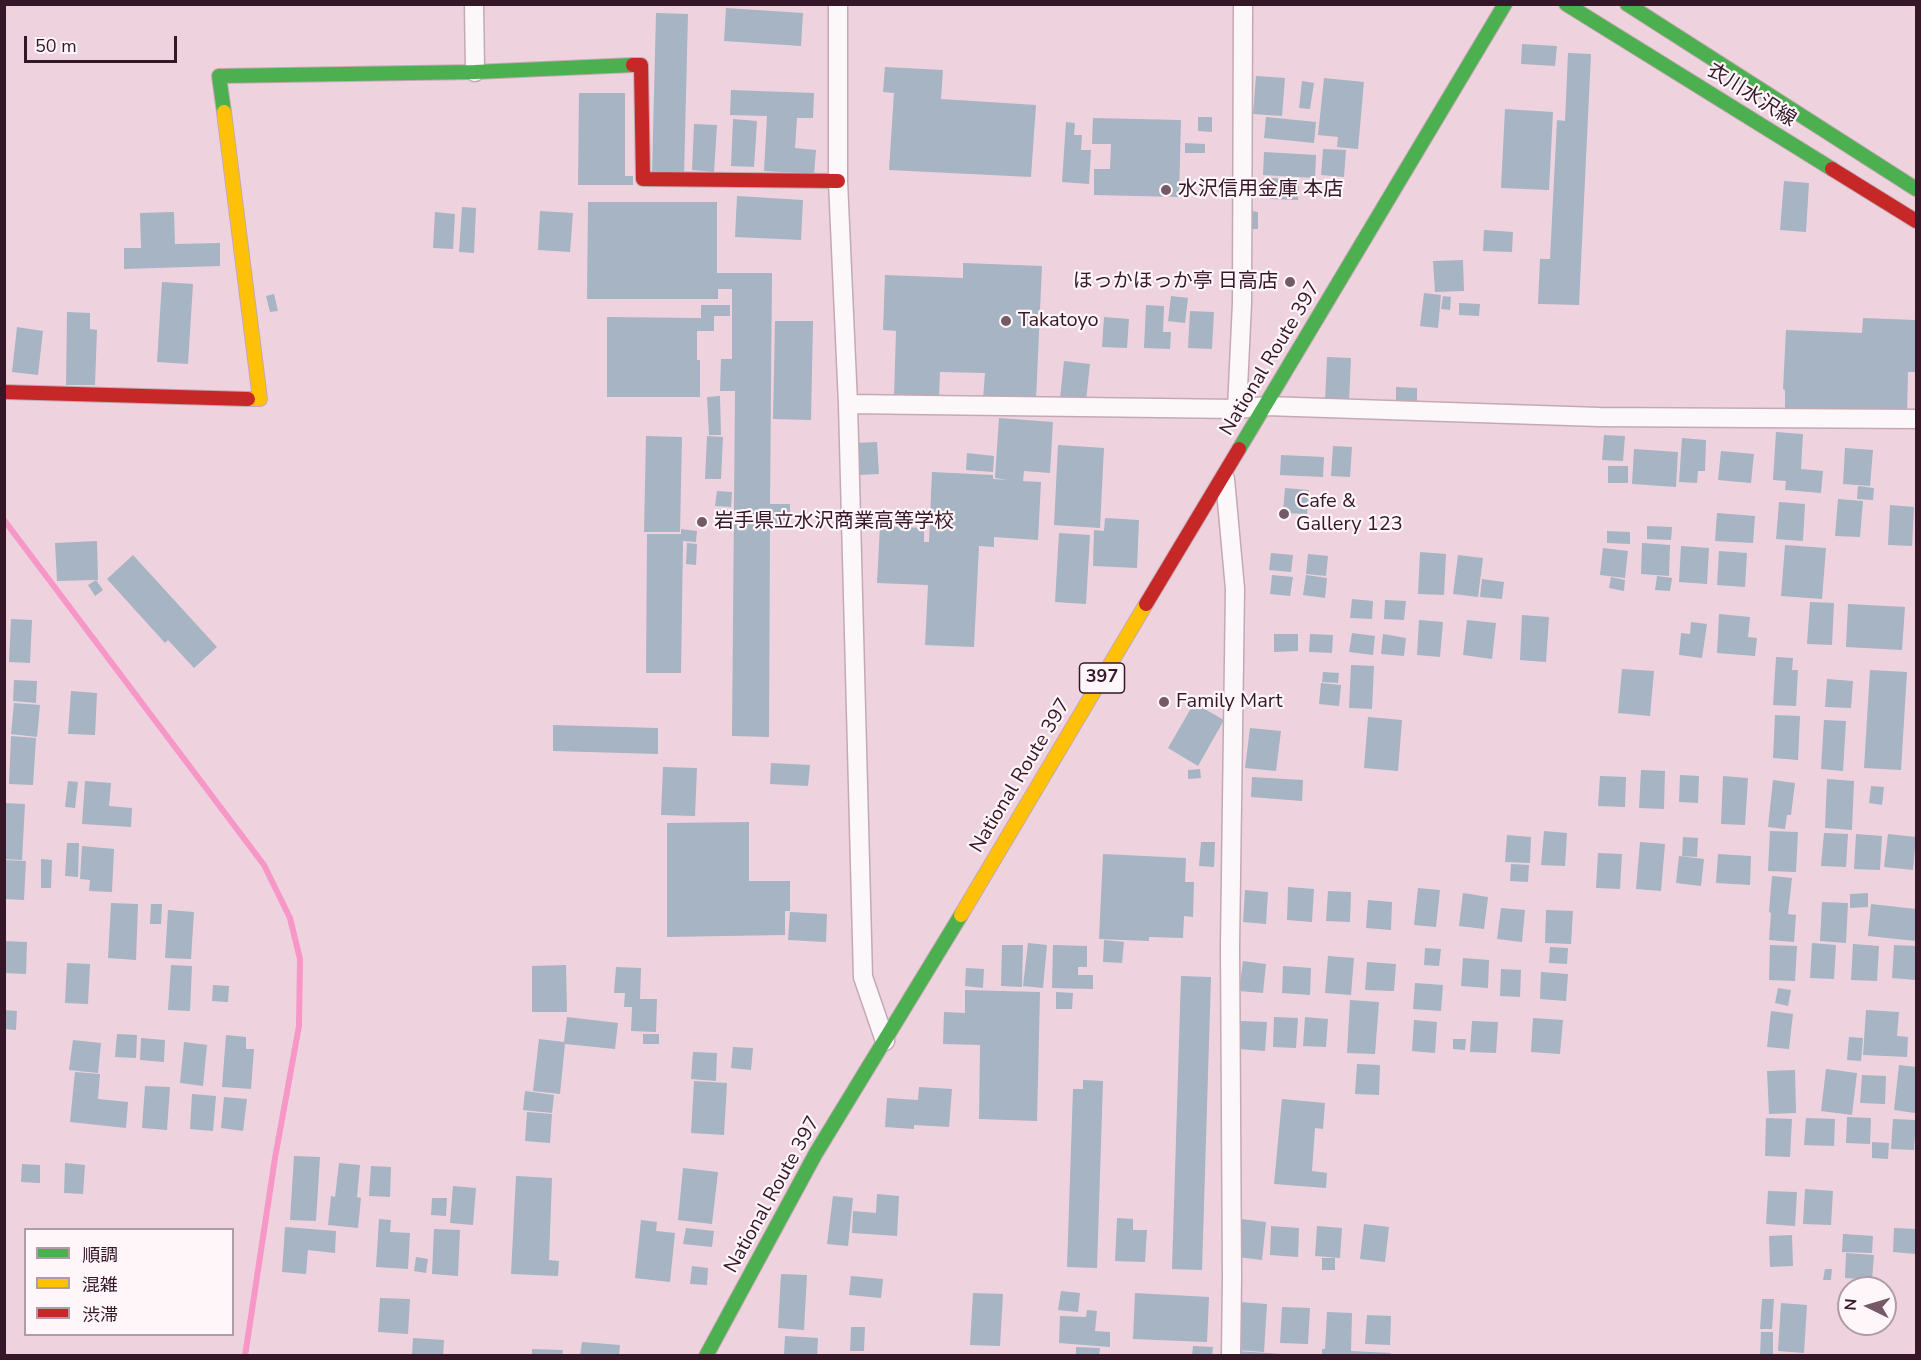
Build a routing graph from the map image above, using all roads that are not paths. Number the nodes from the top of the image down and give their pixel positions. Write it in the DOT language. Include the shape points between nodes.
graph roads {
  1 [pos="474,4"];
  2 [pos="838,4"];
  3 [pos="1243,4"];
  4 [pos="1505,4"];
  5 [pos="1566,4"];
  6 [pos="1628,4"];
  7 [pos="475,72"];
  8 [pos="838,181"];
  9 [pos="1917,189"];
  10 [pos="1917,220"];
  11 [pos="4,392"];
  12 [pos="848,404"];
  13 [pos="1266,406"];
  14 [pos="1237,409"];
  15 [pos="1917,418"];
  16 [pos="1224,473"];
  17 [pos="885,1041"];
  18 [pos="706,1356"];
  19 [pos="1231,1356"];
  1 -- 7 [label="street"];
  2 -- 8 [label="street"];
  3 -- 14 [label="street" via="1242,303"];
  4 -- 13 [label="main road, National Route 397 / 397"];
  5 -- 10 [label="main road, 衣川水沢線"];
  6 -- 9 [label="main road, 衣川水沢線"];
  7 -- 8 [label="main road" via="641,65 643,179"];
  7 -- 11 [label="main road" via="219,76 260,399"];
  8 -- 12 [label="street"];
  12 -- 14 [label="street"];
  12 -- 17 [label="street" via="863,977"];
  13 -- 14 [label="street"];
  13 -- 15 [label="street" via="1599,417"];
  13 -- 16 [label="main road, National Route 397 / 397"];
  16 -- 17 [label="main road, National Route 397 / 397"];
  16 -- 19 [label="street" via="1235,589 1230,946"];
  17 -- 18 [label="main road, National Route 397 / 397" via="816,1153"];
}
